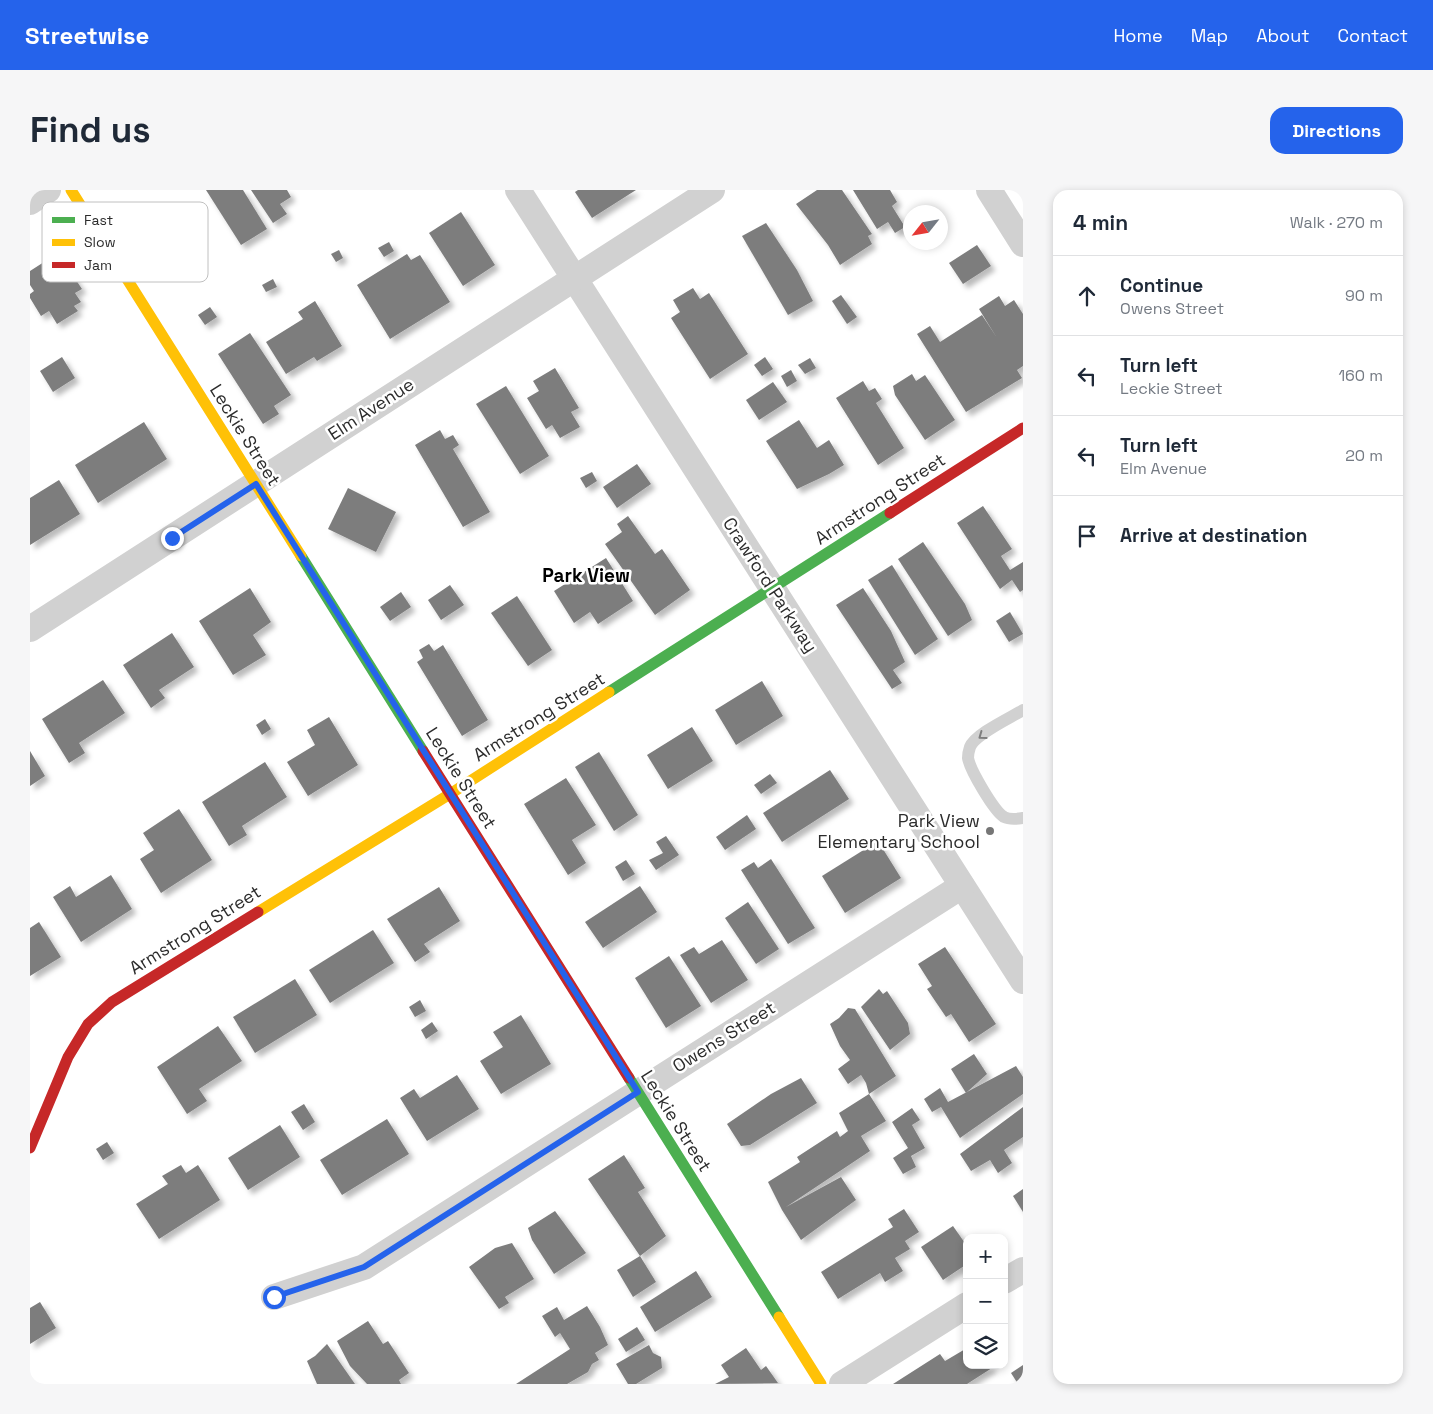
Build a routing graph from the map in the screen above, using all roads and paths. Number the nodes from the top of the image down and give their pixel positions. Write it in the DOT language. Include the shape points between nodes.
graph roads {
  1 [pos="48,190"];
  2 [pos="71,190"];
  3 [pos="518,190"];
  4 [pos="712,190"];
  5 [pos="989,190"];
  6 [pos="30,202"];
  7 [pos="79,202"];
  8 [pos="1023,244"];
  9 [pos="574,278"];
  10 [pos="129,282"];
  11 [pos="1023,428"];
  12 [pos="256,484"];
  13 [pos="773,589"];
  14 [pos="30,629"];
  15 [pos="1023,710"];
  16 [pos="450,794"];
  17 [pos="1023,818"];
  18 [pos="962,886"];
  19 [pos="1023,981"];
  20 [pos="638,1092"];
  21 [pos="30,1148"];
  22 [pos="1023,1270"];
  23 [pos="1008,1279"];
  24 [pos="274,1297"];
  25 [pos="963,1308"];
  26 [pos="821,1384"];
  27 [pos="842,1384"];
  1 -- 6 [label="street"];
  2 -- 7 [label="street, Leckie Street"];
  3 -- 9 [label="street, Crawford Parkway"];
  4 -- 9 [label="street, Elm Avenue"];
  5 -- 8 [label="street"];
  9 -- 12 [label="street, Elm Avenue"];
  9 -- 13 [label="street, Crawford Parkway"];
  10 -- 12 [label="street, Leckie Street"];
  11 -- 13 [label="street, Armstrong Street"];
  12 -- 14 [label="street, Elm Avenue"];
  12 -- 16 [label="street, Leckie Street"];
  13 -- 16 [label="street, Armstrong Street"];
  13 -- 18 [label="street, Crawford Parkway"];
  15 -- 17 [label="lane, one-way" via="978,737 970,746 968,757 971,768 996,809 1005,817"];
  16 -- 20 [label="street, Leckie Street"];
  16 -- 21 [label="street, Armstrong Street" via="112,1002 88,1024 68,1057"];
  18 -- 19 [label="street, Crawford Parkway"];
  18 -- 20 [label="street, Owens Street"];
  20 -- 24 [label="street, Owens Street" via="364,1267"];
  20 -- 26 [label="street, Leckie Street"];
  22 -- 23 [label="street"];
  25 -- 27 [label="street"];
}
